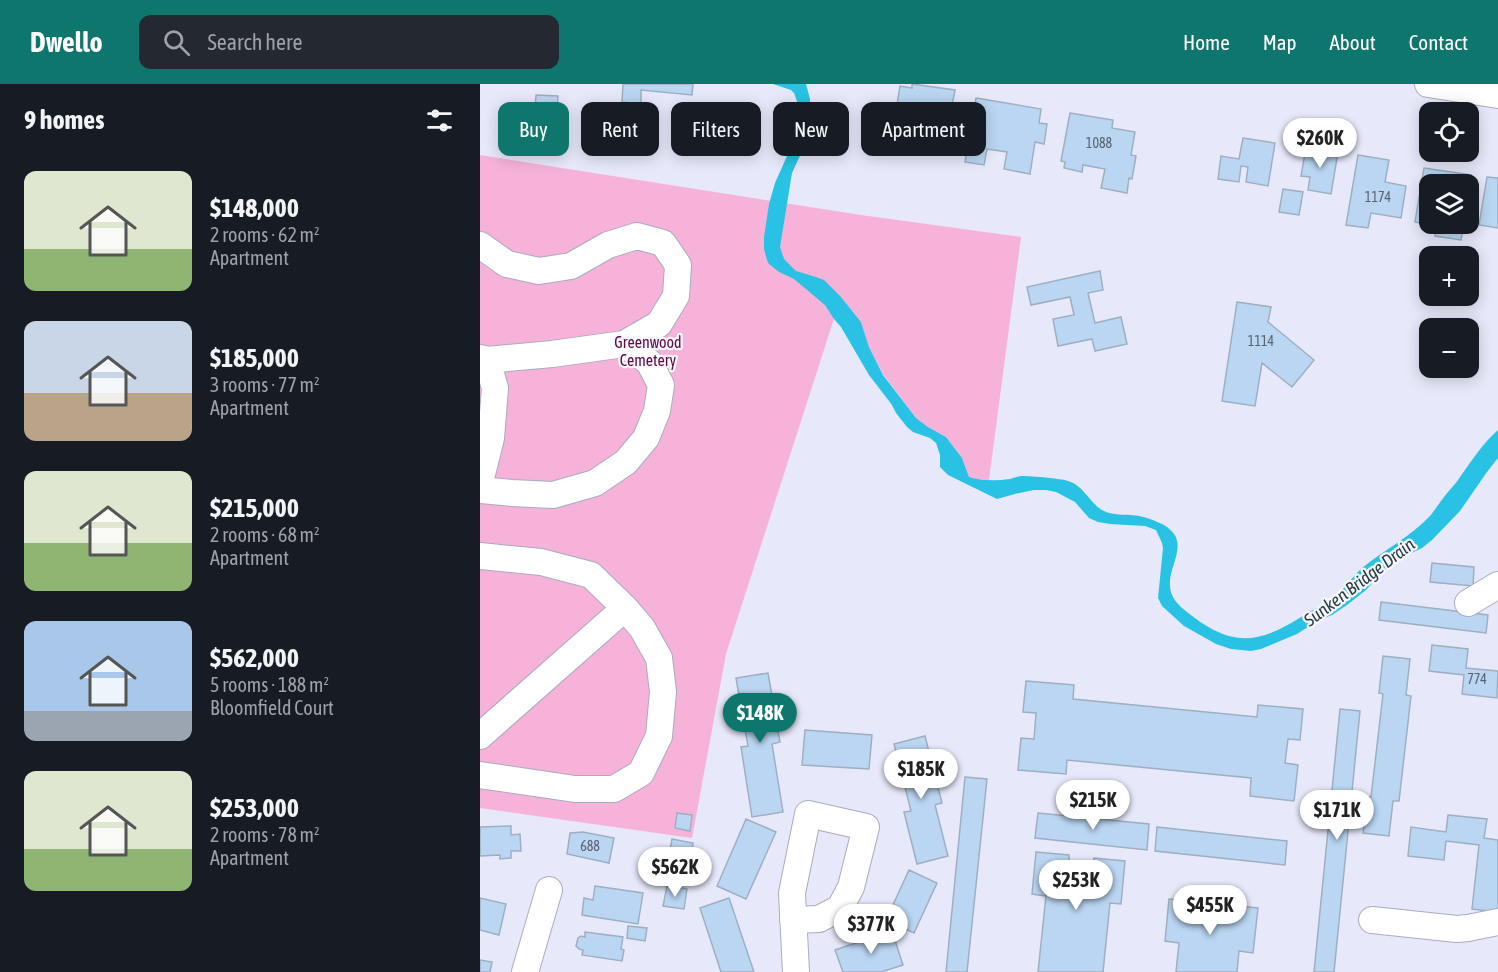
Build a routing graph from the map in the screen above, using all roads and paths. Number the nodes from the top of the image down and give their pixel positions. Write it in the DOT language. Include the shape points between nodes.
graph roads {
  1 [pos="1428,84"];
  2 [pos="1498,95"];
  3 [pos="480,245"];
  4 [pos="624,344"];
  5 [pos="484,359"];
  6 [pos="480,482"];
  7 [pos="480,490"];
  8 [pos="480,556"];
  9 [pos="1498,585"];
  10 [pos="1468,603"];
  11 [pos="625,608"];
  12 [pos="480,736"];
  13 [pos="480,776"];
  14 [pos="549,890"];
  15 [pos="793,920"];
  16 [pos="1372,920"];
  17 [pos="1498,922"];
  18 [pos="525,972"];
  19 [pos="796,972"];
  1 -- 2 [label="street"];
  3 -- 4 [label="street" via="507,264 539,271 571,266 608,245 637,236 663,243 678,265 676,297 659,324"];
  4 -- 5 [label="street"];
  4 -- 7 [label="street" via="649,362 661,385 657,411 646,438 626,462 595,483 553,495"];
  5 -- 6 [label="street" via="495,388 491,438"];
  8 -- 11 [label="street" via="541,562 591,575"];
  9 -- 10 [label="street"];
  11 -- 12 [label="street"];
  11 -- 13 [label="street" via="659,658 663,693 659,736 641,773 614,789 575,789"];
  14 -- 18 [label="street"];
  15 -- 19 [label="street"];
  16 -- 17 [label="street" via="1456,929"];
}
